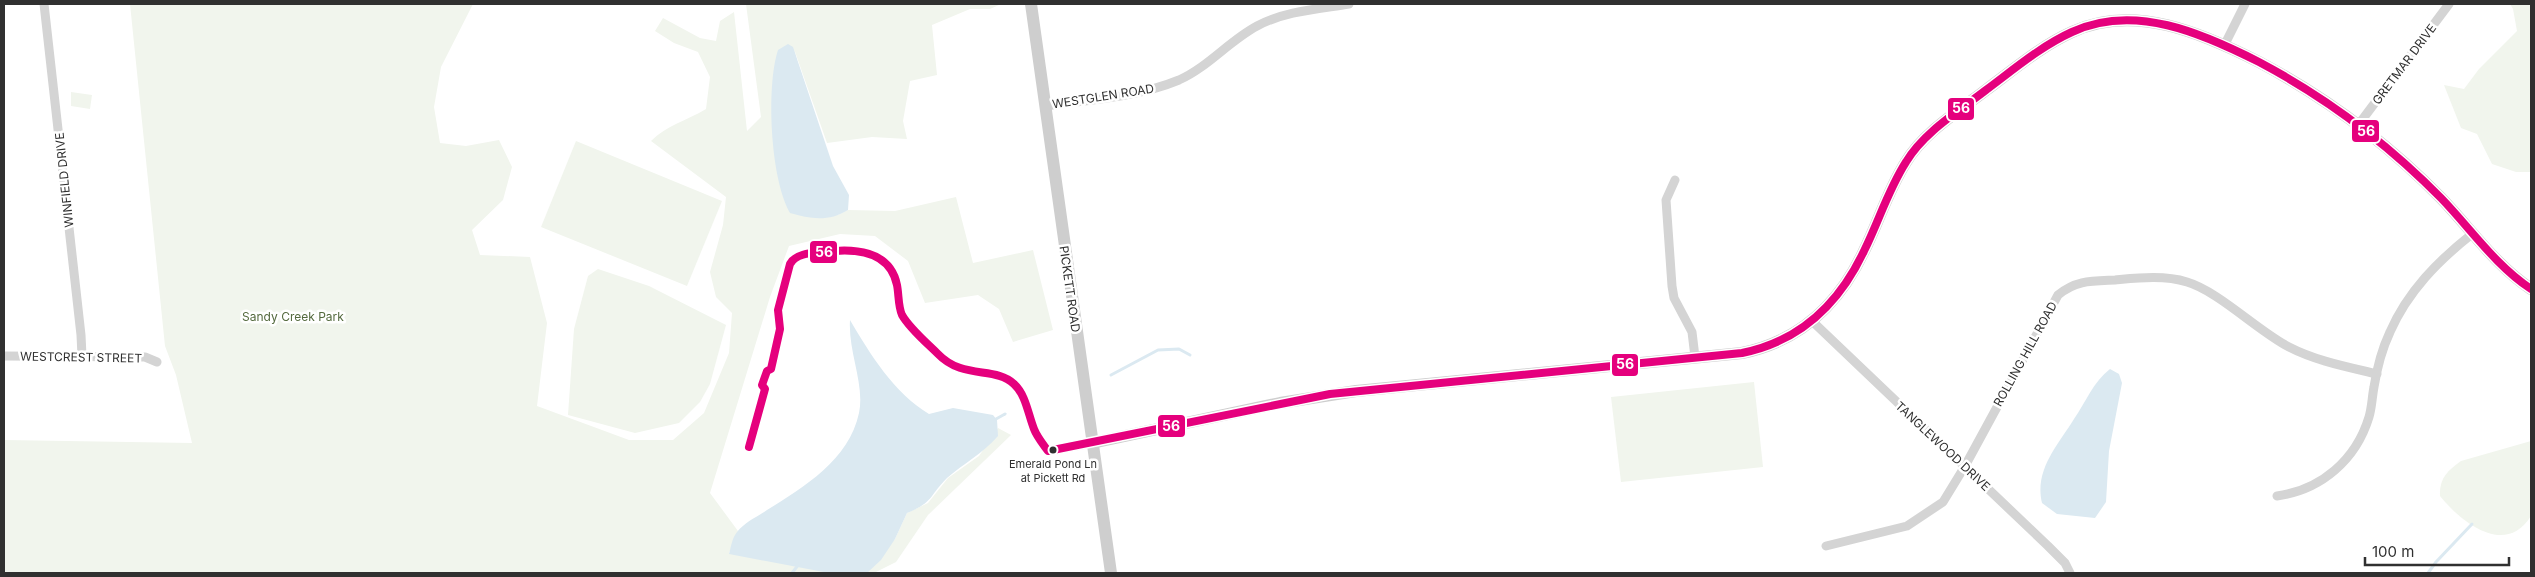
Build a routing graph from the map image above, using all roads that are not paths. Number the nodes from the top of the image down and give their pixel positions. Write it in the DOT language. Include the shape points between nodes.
graph roads {
  1 [pos="44,4"];
  2 [pos="1031,4"];
  3 [pos="1349,4"];
  4 [pos="2245,4"];
  5 [pos="2449,4"];
  6 [pos="2224,46"];
  7 [pos="1045,106"];
  8 [pos="2359,124"];
  9 [pos="1675,180"];
  10 [pos="2472,234"];
  11 [pos="2531,289"];
  12 [pos="1812,321"];
  13 [pos="4,356"];
  14 [pos="82,356"];
  15 [pos="1695,357"];
  16 [pos="157,362"];
  17 [pos="2377,374"];
  18 [pos="1092,443"];
  19 [pos="750,447"];
  20 [pos="1965,466"];
  21 [pos="2277,496"];
  22 [pos="1826,546"];
  23 [pos="1111,573"];
  24 [pos="2070,573"];
  1 -- 14 [label="street, WINFIELD DRIVE"];
  2 -- 7 [label="street, PICKETT ROAD"];
  3 -- 7 [label="street, WESTGLEN ROAD" via="1269,20 1244,34 1202,67 1162,87"];
  4 -- 6 [label="street"];
  5 -- 8 [label="street, GRETMAR DRIVE"];
  6 -- 8 [label="street" via="2296,82"];
  6 -- 12 [label="street" via="2179,28 2128,19 2084,27 2046,48 1958,112 1915,150 1889,193 1849,281"];
  7 -- 18 [label="street, PICKETT ROAD"];
  8 -- 10 [label="street" via="2416,173"];
  9 -- 15 [label="street" via="1666,200 1672,286 1674,298 1692,332"];
  10 -- 11 [label="street" via="2502,266"];
  10 -- 17 [label="street" via="2443,258 2412,293 2390,331"];
  12 -- 15 [label="street" via="1770,346 1742,353"];
  12 -- 20 [label="street, TANGLEWOOD DRIVE"];
  13 -- 14 [label="street, WESTCREST STREET"];
  14 -- 16 [label="street, WESTCREST STREET" via="145,357"];
  15 -- 18 [label="street" via="1356,390"];
  17 -- 20 [label="street, ROLLING HILL ROAD" via="2328,362 2290,348 2188,282 2163,278 2082,281 2058,294"];
  17 -- 21 [label="street" via="2370,416 2351,454 2336,471 2311,486"];
  18 -- 19 [label="street" via="1048,451 1035,431 1015,385 999,376 968,372 940,356 904,318 895,276 884,261 870,254 839,250 804,254 790,264 778,310 780,329 774,358 762,385 765,390"];
  18 -- 23 [label="street, PICKETT ROAD"];
  20 -- 22 [label="street, ROLLING HILL ROAD" via="1942,502 1918,520"];
  20 -- 24 [label="street, TANGLEWOOD DRIVE" via="2065,563"];
}
